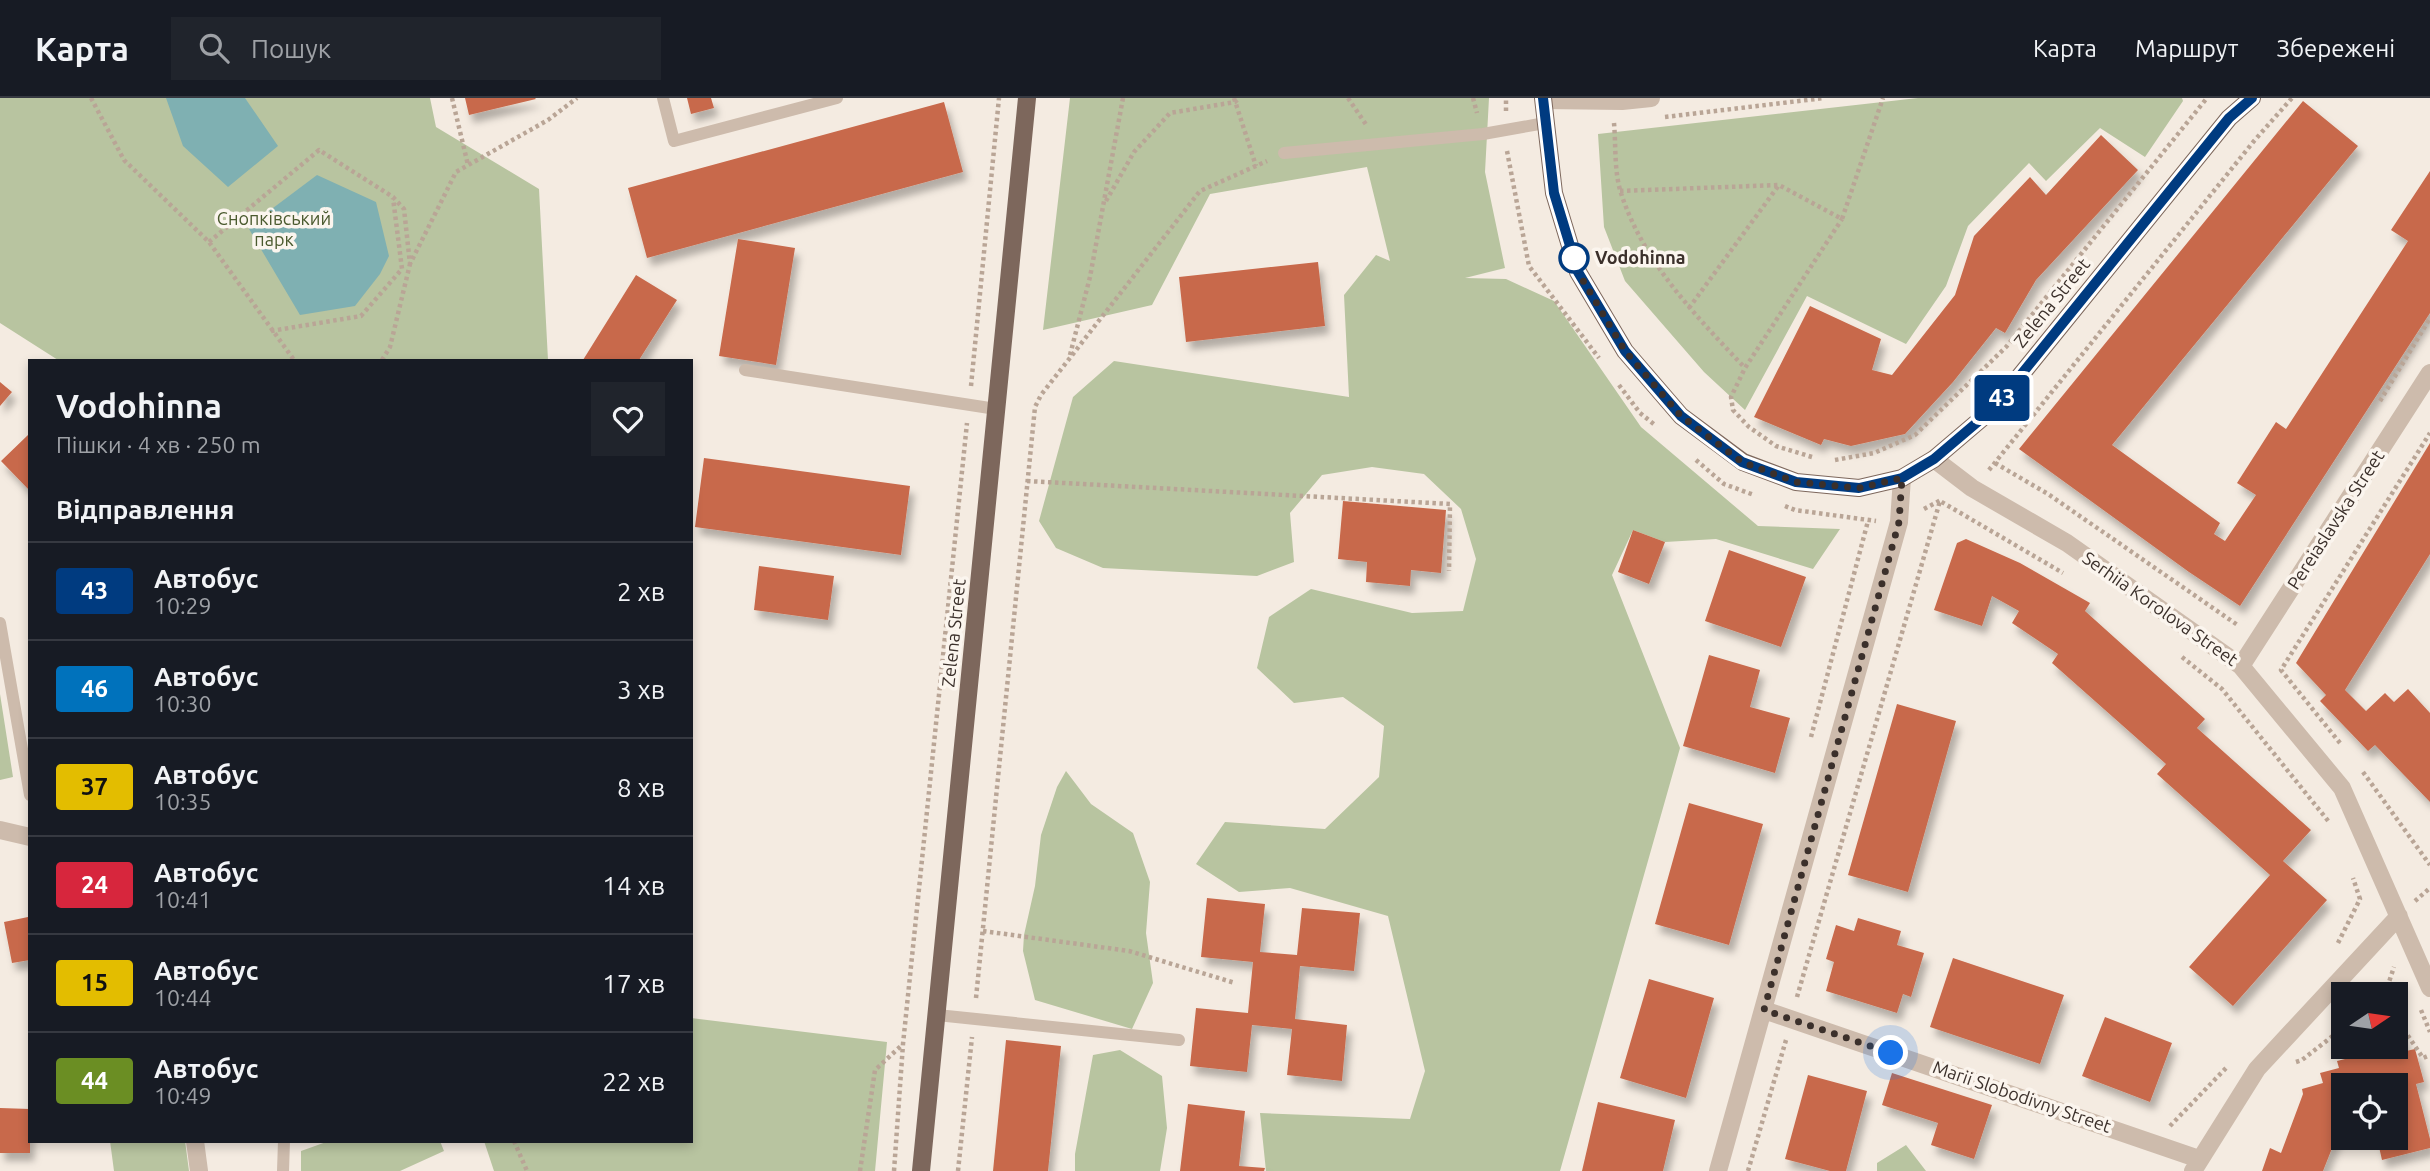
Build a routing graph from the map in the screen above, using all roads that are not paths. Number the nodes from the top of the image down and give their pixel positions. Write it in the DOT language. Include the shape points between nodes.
graph roads {
  1 [pos="663,98"];
  2 [pos="837,98"];
  3 [pos="1027,98"];
  4 [pos="1651,98"];
  5 [pos="2252,98"];
  6 [pos="1543,99"];
  7 [pos="1545,123"];
  8 [pos="1284,153"];
  9 [pos="745,370"];
  10 [pos="2430,373"];
  11 [pos="996,410"];
  12 [pos="1934,459"];
  13 [pos="1902,478"];
  14 [pos="0,623"];
  15 [pos="2241,666"];
  16 [pos="28,784"];
  17 [pos="0,830"];
  18 [pos="28,837"];
  19 [pos="2399,916"];
  20 [pos="2430,988"];
  21 [pos="1764,1010"];
  22 [pos="937,1015"];
  23 [pos="1179,1040"];
  24 [pos="195,1143"];
  25 [pos="285,1143"];
  26 [pos="2196,1165"];
  27 [pos="199,1171"];
  28 [pos="283,1171"];
  29 [pos="921,1171"];
  30 [pos="1718,1171"];
  1 -- 2 [label="lane" via="674,141"];
  3 -- 11 [label="main road, Zelena Street"];
  4 -- 6 [label="street"];
  5 -- 12 [label="main road, Zelena Street" via="2229,118 1994,408"];
  6 -- 7 [label="main road, Zelena Street"];
  7 -- 8 [label="lane"];
  7 -- 13 [label="main road, Zelena Street" via="1554,193 1578,272 1625,351 1681,416 1742,462 1796,482 1859,488"];
  9 -- 11 [label="lane"];
  10 -- 15 [label="street, Pereiaslavska Street"];
  11 -- 22 [label="main road, Zelena Street"];
  12 -- 13 [label="main road, Zelena Street"];
  12 -- 15 [label="street, Serhiia Korolova Street" via="1972,488 2067,542"];
  13 -- 21 [label="street" via="1899,522"];
  14 -- 16 [label="lane"];
  15 -- 19 [label="street, Serhiia Korolova Street" via="2342,788"];
  17 -- 18 [label="street"];
  19 -- 20 [label="street, Serhiia Korolova Street"];
  19 -- 26 [label="street" via="2257,1069"];
  21 -- 26 [label="street, Marii Slobodivny Street" via="2165,1146"];
  21 -- 30 [label="street"];
  22 -- 23 [label="lane"];
  22 -- 29 [label="main road, Zelena Street"];
  24 -- 27 [label="street"];
  25 -- 28 [label="lane"];
}
